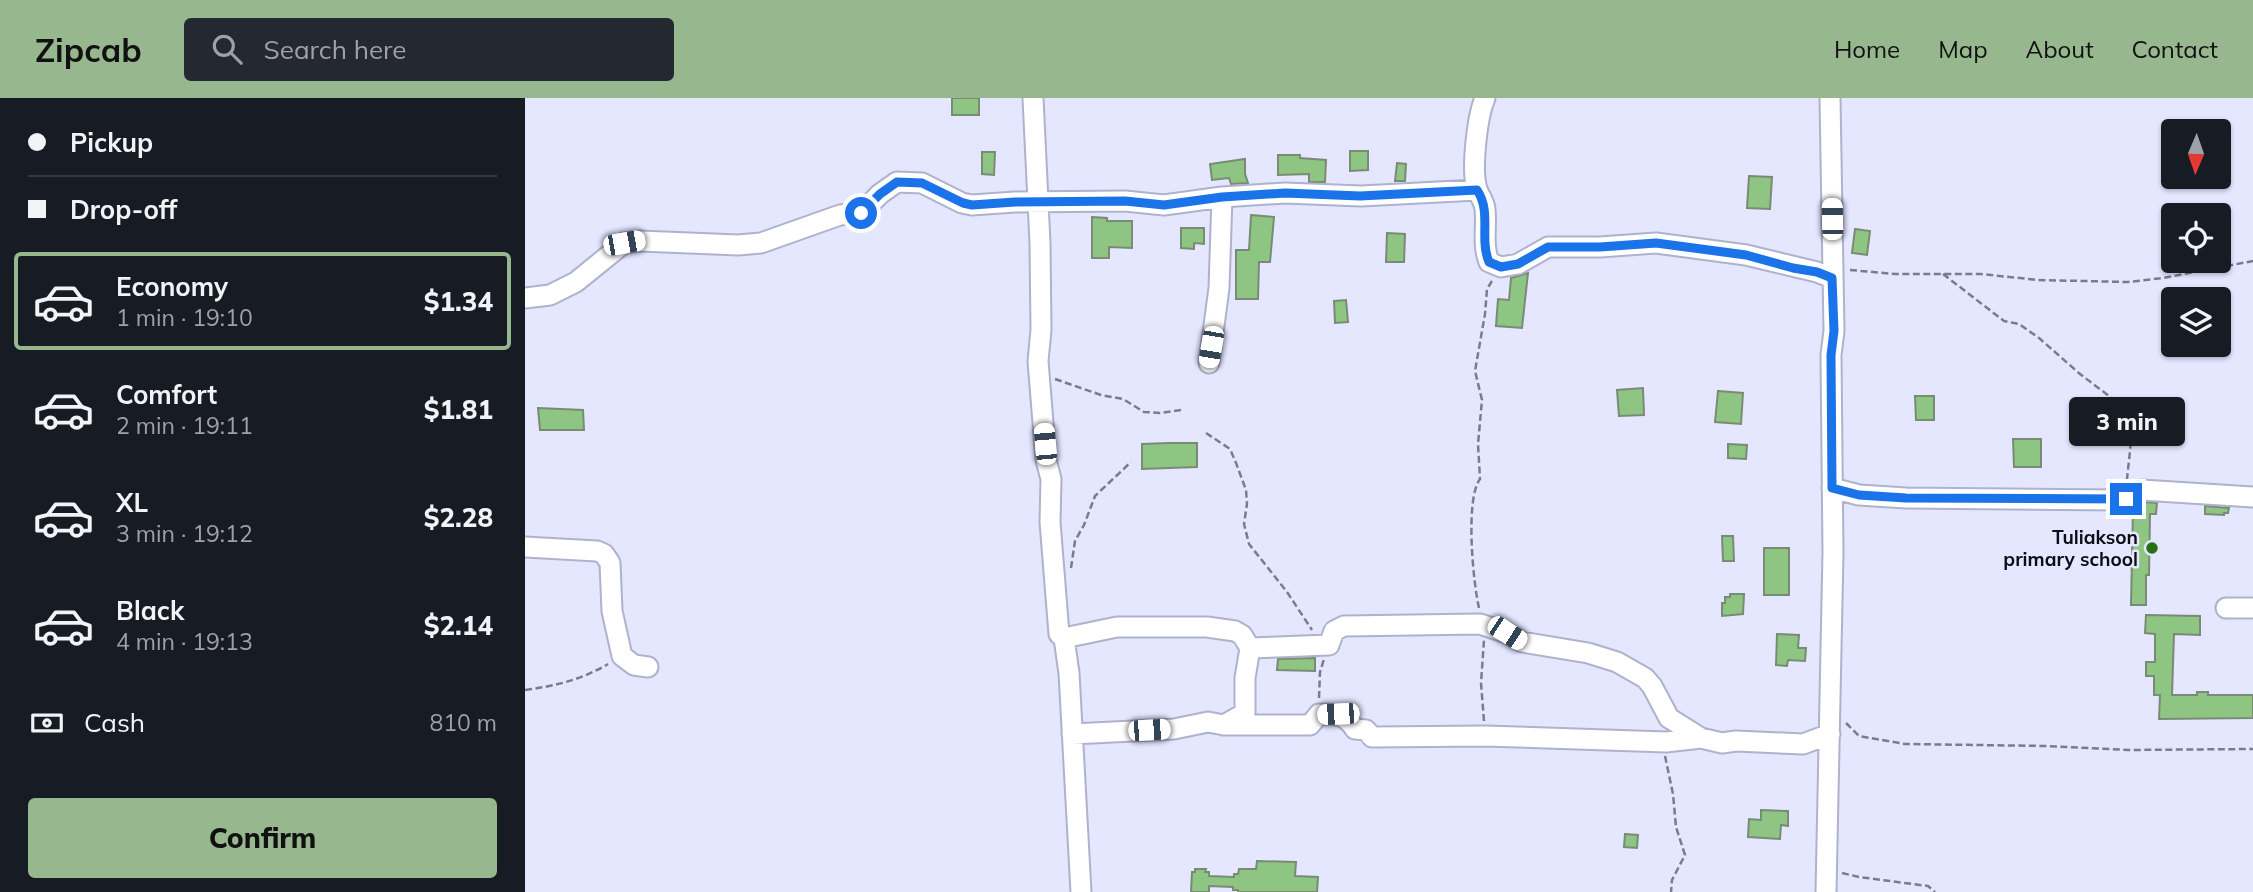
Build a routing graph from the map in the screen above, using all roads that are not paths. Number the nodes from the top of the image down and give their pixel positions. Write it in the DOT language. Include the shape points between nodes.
graph roads {
  1 [pos="1033,98"];
  2 [pos="1485,98"];
  3 [pos="1830,98"];
  4 [pos="1477,190"];
  5 [pos="1222,197"];
  6 [pos="1038,203"];
  7 [pos="1832,273"];
  8 [pos="525,298"];
  9 [pos="1209,363"];
  10 [pos="1832,488"];
  11 [pos="2249,498"];
  12 [pos="525,548"];
  13 [pos="2226,608"];
  14 [pos="2253,608"];
  15 [pos="1064,638"];
  16 [pos="1250,648"];
  17 [pos="648,667"];
  18 [pos="1224,725"];
  19 [pos="1072,734"];
  20 [pos="1830,734"];
  21 [pos="1701,738"];
  22 [pos="1081,892"];
  23 [pos="1826,892"];
  1 -- 6 [label="street"];
  2 -- 4 [label="street" via="1475,154"];
  3 -- 7 [label="street"];
  4 -- 5 [label="street"];
  4 -- 7 [label="street" via="1485,210 1485,252 1489,262 1501,267 1518,264 1548,247 1656,243"];
  5 -- 6 [label="street" via="1164,205"];
  5 -- 9 [label="street" via="1219,288"];
  6 -- 8 [label="street" via="972,205 922,183 897,182 861,213 840,215 761,243 624,243 576,282 551,295"];
  6 -- 15 [label="street" via="1038,361 1051,479 1049,522 1059,634"];
  7 -- 10 [label="street"];
  10 -- 11 [label="street" via="1906,498 2126,499 2142,490"];
  10 -- 20 [label="street"];
  12 -- 17 [label="street" via="604,554 610,563 612,611 622,656 634,665"];
  13 -- 14 [label="street"];
  15 -- 16 [label="street" via="1117,627 1207,627 1235,631"];
  15 -- 19 [label="street"];
  16 -- 18 [label="street" via="1245,713"];
  16 -- 21 [label="street" via="1329,645 1334,631 1344,626 1470,623 1523,642 1588,653 1638,672 1653,686 1669,718"];
  18 -- 19 [label="street" via="1208,722 1174,729"];
  18 -- 21 [label="street" via="1310,725 1319,714 1344,716 1355,729 1366,730 1371,737 1666,742"];
  19 -- 22 [label="street"];
  20 -- 21 [label="street" via="1803,744 1722,743"];
  20 -- 23 [label="street"];
}
